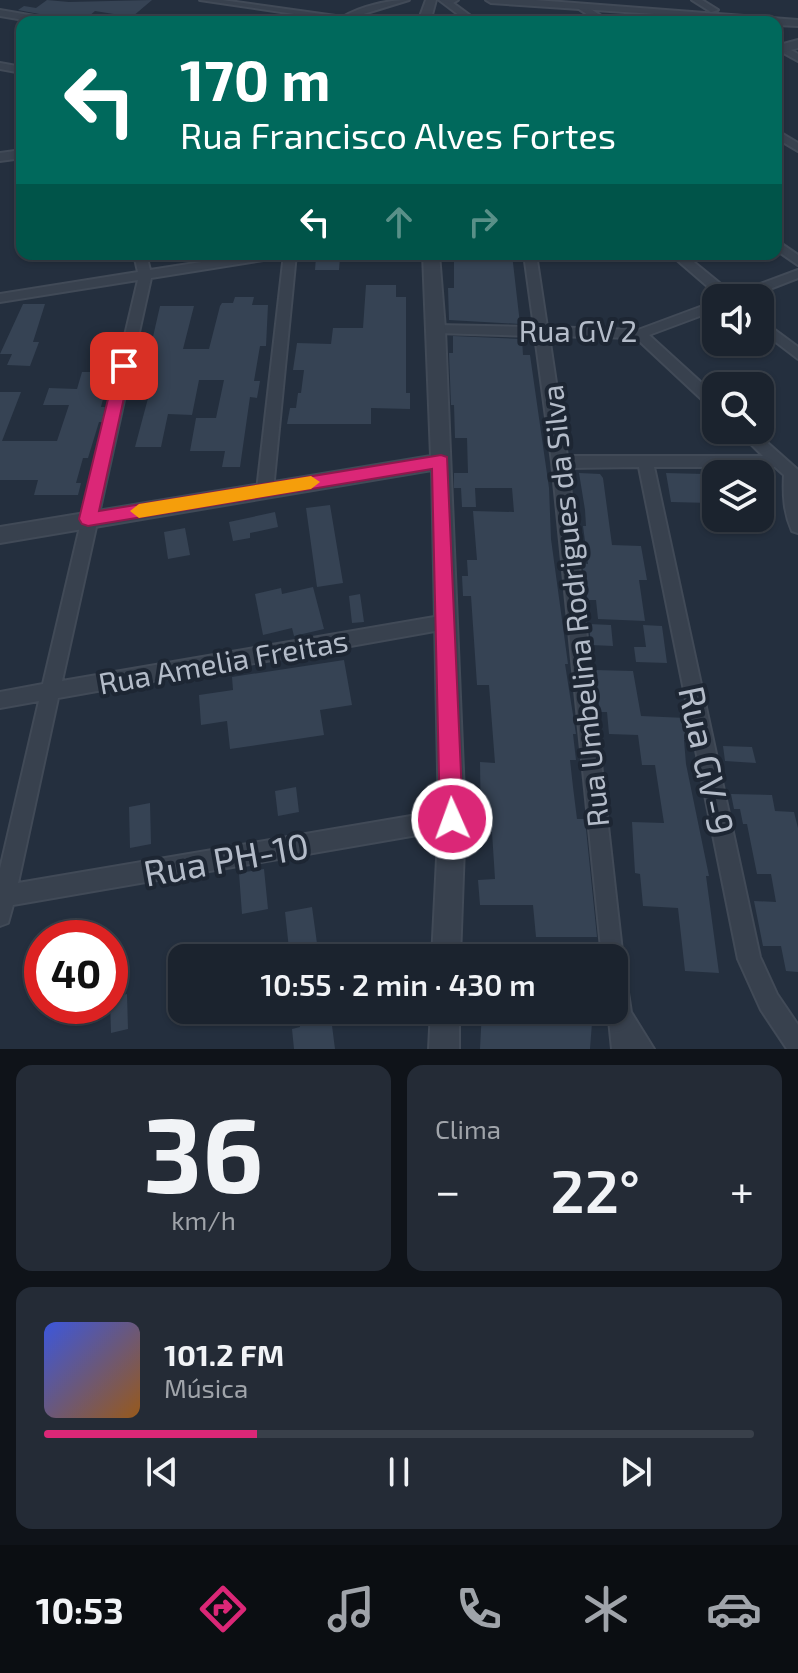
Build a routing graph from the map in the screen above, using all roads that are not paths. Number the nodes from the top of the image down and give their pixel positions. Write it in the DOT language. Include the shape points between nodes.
graph roads {
  1 [pos="204,0"];
  2 [pos="405,0"];
  3 [pos="444,0"];
  4 [pos="453,0"];
  5 [pos="491,0"];
  6 [pos="696,0"];
  7 [pos="587,3"];
  8 [pos="252,4"];
  9 [pos="714,10"];
  10 [pos="316,16"];
  11 [pos="351,16"];
  12 [pos="466,16"];
  13 [pos="724,16"];
  14 [pos="798,16"];
  15 [pos="782,249"];
  16 [pos="141,260"];
  17 [pos="239,260"];
  18 [pos="289,260"];
  19 [pos="431,260"];
  20 [pos="531,260"];
  21 [pos="683,260"];
  22 [pos="798,261"];
  23 [pos="798,274"];
  24 [pos="145,275"];
  25 [pos="712,284"];
  26 [pos="772,284"];
  27 [pos="0,298"];
  28 [pos="702,310"];
  29 [pos="437,329"];
  30 [pos="542,331"];
  31 [pos="639,334"];
  32 [pos="774,334"];
  33 [pos="798,354"];
  34 [pos="702,391"];
  35 [pos="760,444"];
  36 [pos="441,461"];
  37 [pos="779,461"];
  38 [pos="560,462"];
  39 [pos="646,463"];
  40 [pos="795,476"];
  41 [pos="265,490"];
  42 [pos="88,519"];
  43 [pos="798,527"];
  44 [pos="0,535"];
  45 [pos="446,622"];
  46 [pos="50,692"];
  47 [pos="0,700"];
  48 [pos="452,819"];
  49 [pos="1,903"];
  50 [pos="447,944"];
  51 [pos="612,944"];
  52 [pos="445,1024"];
  53 [pos="622,1024"];
  54 [pos="626,1024"];
  55 [pos="798,1045"];
  56 [pos="444,1049"];
  57 [pos="624,1049"];
  58 [pos="642,1049"];
  1 -- 8 [label="street"];
  2 -- 11 [label="street"];
  3 -- 4 [label="street"];
  3 -- 12 [label="street"];
  5 -- 7 [label="street"];
  6 -- 9 [label="street"];
  7 -- 9 [label="street"];
  7 -- 13 [label="street"];
  8 -- 10 [label="street"];
  9 -- 14 [label="street"];
  15 -- 22 [label="street"];
  16 -- 24 [label="street"];
  17 -- 24 [label="street"];
  18 -- 41 [label="street"];
  19 -- 29 [label="street"];
  20 -- 30 [label="street, Rua Umbelina Rodrigues da Silva"];
  21 -- 25 [label="street"];
  23 -- 26 [label="street"];
  24 -- 27 [label="street"];
  24 -- 42 [label="street"];
  28 -- 31 [label="street, Rua GV 2"];
  29 -- 30 [label="street, Rua GV 2"];
  29 -- 36 [label="street"];
  30 -- 31 [label="street, Rua GV 2"];
  30 -- 38 [label="street, Rua Umbelina Rodrigues da Silva"];
  31 -- 34 [label="street"];
  32 -- 33 [label="street"];
  35 -- 37 [label="street"];
  36 -- 41 [label="street"];
  36 -- 45 [label="street"];
  37 -- 39 [label="street"];
  37 -- 40 [label="street"];
  38 -- 39 [label="street"];
  38 -- 51 [label="street, Rua Umbelina Rodrigues da Silva"];
  39 -- 55 [label="street, Rua GV-9" via="749,959"];
  40 -- 43 [label="street" via="791,503"];
  41 -- 42 [label="street"];
  42 -- 44 [label="street"];
  42 -- 46 [label="street"];
  45 -- 46 [label="street, Rua Amelia Freitas"];
  45 -- 48 [label="street"];
  46 -- 47 [label="street, Rua Amelia Freitas"];
  46 -- 49 [label="street"];
  48 -- 49 [label="street, Rua PH-10"];
  48 -- 50 [label="street"];
  52 -- 56 [label="street"];
  53 -- 57 [label="street"];
  54 -- 58 [label="street"];
}
